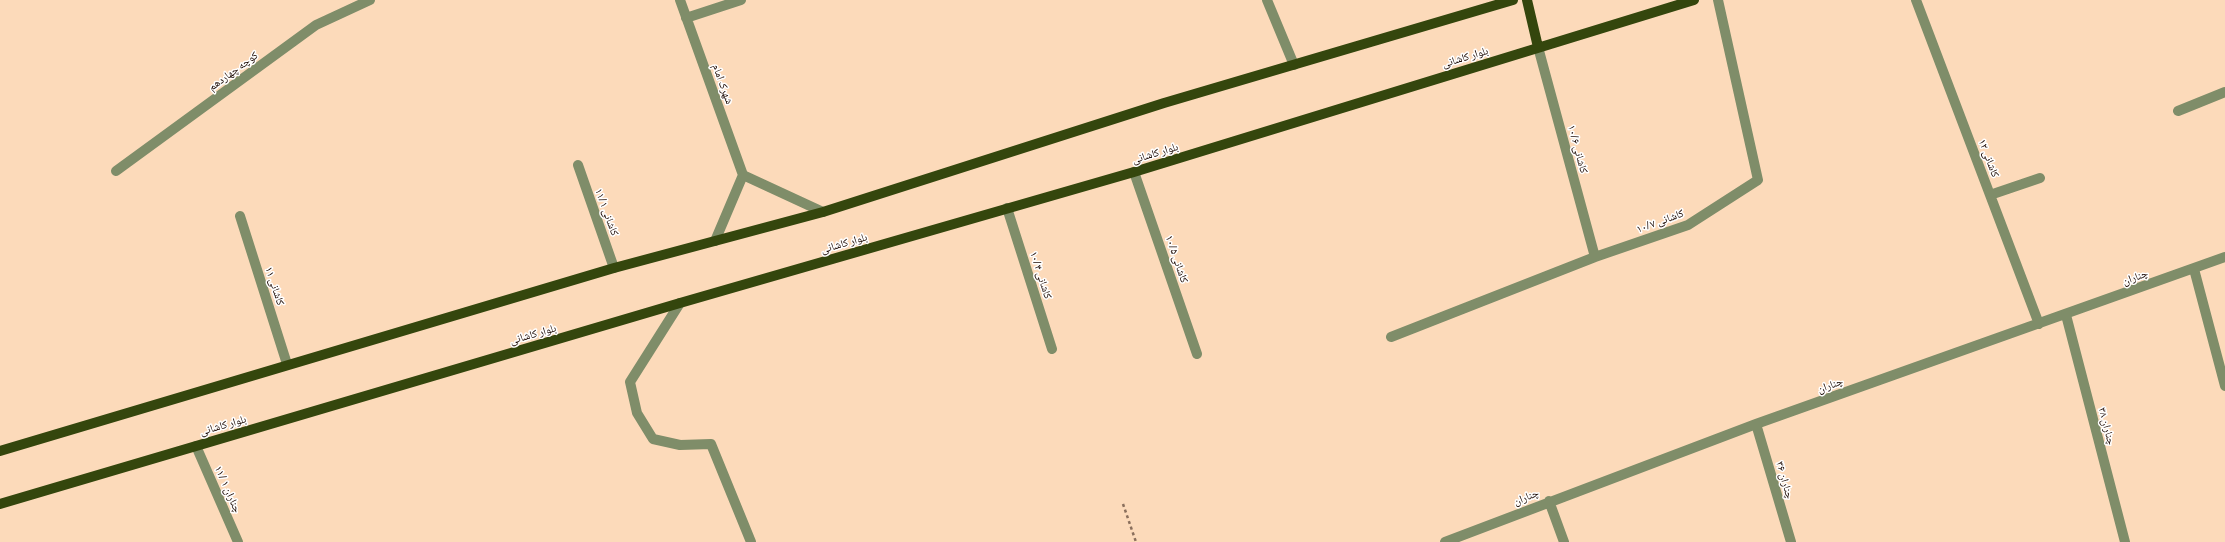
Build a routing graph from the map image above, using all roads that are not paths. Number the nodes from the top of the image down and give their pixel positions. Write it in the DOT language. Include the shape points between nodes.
graph roads {
  1 [pos="370,0"];
  2 [pos="680,0"];
  3 [pos="741,0"];
  4 [pos="1267,0"];
  5 [pos="1513,0"];
  6 [pos="1527,0"];
  7 [pos="1694,0"];
  8 [pos="1718,0"];
  9 [pos="1916,0"];
  10 [pos="686,18"];
  11 [pos="1538,47"];
  12 [pos="1294,65"];
  13 [pos="2225,92"];
  14 [pos="2178,111"];
  15 [pos="578,165"];
  16 [pos="116,171"];
  17 [pos="1134,172"];
  18 [pos="743,175"];
  19 [pos="2040,178"];
  20 [pos="1990,195"];
  21 [pos="1006,208"];
  22 [pos="823,212"];
  23 [pos="240,216"];
  24 [pos="715,241"];
  25 [pos="1595,257"];
  26 [pos="2225,257"];
  27 [pos="614,268"];
  28 [pos="2194,269"];
  29 [pos="680,303"];
  30 [pos="2066,315"];
  31 [pos="2039,324"];
  32 [pos="1391,337"];
  33 [pos="1052,349"];
  34 [pos="1197,354"];
  35 [pos="287,364"];
  36 [pos="2225,386"];
  37 [pos="1756,424"];
  38 [pos="196,446"];
  39 [pos="0,451"];
  40 [pos="1549,501"];
  41 [pos="0,504"];
  42 [pos="238,542"];
  43 [pos="751,542"];
  44 [pos="1445,542"];
  45 [pos="1564,542"];
  46 [pos="1791,542"];
  47 [pos="2125,542"];
  1 -- 16 [label="street, کوچه چهاردهم" via="316,25"];
  2 -- 10 [label="street, شهرک امام"];
  3 -- 10 [label="street"];
  4 -- 12 [label="street"];
  5 -- 12 [label="main road"];
  6 -- 11 [label="main road"];
  7 -- 11 [label="main road, بلوار کاشانی"];
  8 -- 25 [label="street, ۱۰/۷ کاشانی" via="1758,180 1688,225"];
  9 -- 20 [label="street, کاشانی ۱۲"];
  10 -- 18 [label="street, شهرک امام"];
  11 -- 17 [label="main road, بلوار کاشانی"];
  11 -- 25 [label="street, ۱۰/۶ کاشانی"];
  12 -- 22 [label="main road" via="1164,103"];
  13 -- 14 [label="street"];
  15 -- 27 [label="street, ۱۱/۱ کاشانی"];
  17 -- 21 [label="main road, بلوار کاشانی"];
  17 -- 34 [label="street, ۱۰/۵ کاشانی"];
  18 -- 22 [label="street"];
  18 -- 24 [label="street"];
  19 -- 20 [label="street"];
  20 -- 31 [label="street, کاشانی ۱۲"];
  21 -- 29 [label="main road, بلوار کاشانی"];
  21 -- 33 [label="street, ۱۰/۴ کاشانی"];
  22 -- 24 [label="main road"];
  23 -- 35 [label="street, ۱۱ کاشانی"];
  24 -- 27 [label="main road"];
  25 -- 32 [label="street, ۱۰/۷ کاشانی"];
  26 -- 28 [label="street, چناران"];
  27 -- 35 [label="main road"];
  28 -- 30 [label="street, چناران"];
  28 -- 36 [label="street"];
  29 -- 38 [label="main road, بلوار کاشانی"];
  29 -- 43 [label="street" via="630,382 638,413 653,439 680,445 711,444"];
  30 -- 31 [label="street, چناران"];
  30 -- 47 [label="street, چناران ۳۸"];
  31 -- 37 [label="street, چناران"];
  35 -- 39 [label="main road"];
  37 -- 40 [label="street, چناران"];
  37 -- 46 [label="street, چناران ۳۶"];
  38 -- 41 [label="main road, بلوار کاشانی"];
  38 -- 42 [label="street, چناران ۱ /۱۱"];
  40 -- 44 [label="street, چناران"];
  40 -- 45 [label="street"];
}
